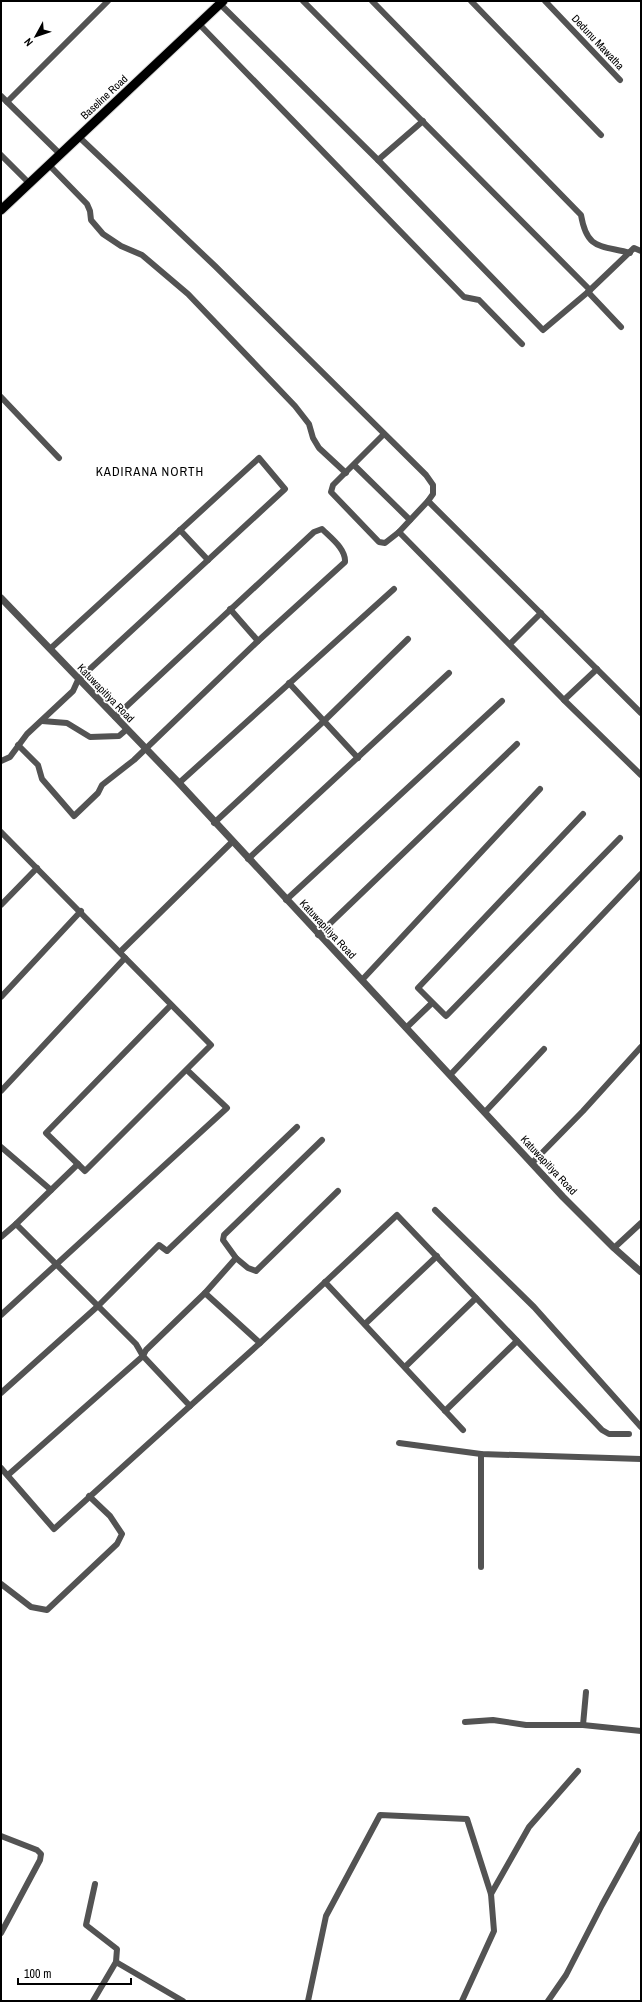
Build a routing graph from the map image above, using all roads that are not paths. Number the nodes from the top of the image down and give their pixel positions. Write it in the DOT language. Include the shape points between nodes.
graph roads {
  1 [pos="108,1"];
  2 [pos="302,1"];
  3 [pos="372,1"];
  4 [pos="471,1"];
  5 [pos="545,1"];
  6 [pos="222,2"];
  7 [pos="199,24"];
  8 [pos="620,80"];
  9 [pos="1,96"];
  10 [pos="7,102"];
  11 [pos="423,122"];
  12 [pos="601,135"];
  13 [pos="79,137"];
  14 [pos="60,154"];
  15 [pos="1,155"];
  16 [pos="378,160"];
  17 [pos="49,165"];
  18 [pos="29,184"];
  19 [pos="1,210"];
  20 [pos="641,251"];
  21 [pos="630,253"];
  22 [pos="589,291"];
  23 [pos="621,327"];
  24 [pos="522,344"];
  25 [pos="1,397"];
  26 [pos="384,434"];
  27 [pos="59,458"];
  28 [pos="354,465"];
  29 [pos="346,473"];
  30 [pos="428,501"];
  31 [pos="410,520"];
  32 [pos="180,530"];
  33 [pos="399,532"];
  34 [pos="208,560"];
  35 [pos="394,589"];
  36 [pos="1,598"];
  37 [pos="230,609"];
  38 [pos="540,613"];
  39 [pos="408,639"];
  40 [pos="258,641"];
  41 [pos="510,644"];
  42 [pos="50,650"];
  43 [pos="596,669"];
  44 [pos="448,673"];
  45 [pos="78,680"];
  46 [pos="289,683"];
  47 [pos="564,700"];
  48 [pos="502,701"];
  49 [pos="641,713"];
  50 [pos="115,717"];
  51 [pos="42,721"];
  52 [pos="324,721"];
  53 [pos="126,730"];
  54 [pos="517,744"];
  55 [pos="18,745"];
  56 [pos="145,750"];
  57 [pos="358,758"];
  58 [pos="1,760"];
  59 [pos="641,775"];
  60 [pos="179,784"];
  61 [pos="540,789"];
  62 [pos="583,814"];
  63 [pos="214,823"];
  64 [pos="1,832"];
  65 [pos="620,838"];
  66 [pos="232,842"];
  67 [pos="248,859"];
  68 [pos="37,868"];
  69 [pos="641,874"];
  70 [pos="286,900"];
  71 [pos="1,905"];
  72 [pos="81,912"];
  73 [pos="318,935"];
  74 [pos="120,952"];
  75 [pos="125,958"];
  76 [pos="362,980"];
  77 [pos="1,997"];
  78 [pos="432,1003"];
  79 [pos="171,1006"];
  80 [pos="406,1028"];
  81 [pos="641,1047"];
  82 [pos="544,1049"];
  83 [pos="187,1070"];
  84 [pos="450,1074"];
  85 [pos="1,1091"];
  86 [pos="485,1112"];
  87 [pos="297,1127"];
  88 [pos="322,1140"];
  89 [pos="1,1147"];
  90 [pos="532,1163"];
  91 [pos="78,1164"];
  92 [pos="51,1190"];
  93 [pos="338,1191"];
  94 [pos="435,1210"];
  95 [pos="641,1223"];
  96 [pos="16,1224"];
  97 [pos="1,1237"];
  98 [pos="614,1248"];
  99 [pos="437,1256"];
  100 [pos="236,1258"];
  101 [pos="56,1263"];
  102 [pos="640,1269"];
  103 [pos="325,1282"];
  104 [pos="204,1293"];
  105 [pos="476,1298"];
  106 [pos="98,1306"];
  107 [pos="1,1315"];
  108 [pos="365,1324"];
  109 [pos="517,1341"];
  110 [pos="260,1343"];
  111 [pos="143,1356"];
  112 [pos="405,1367"];
  113 [pos="1,1393"];
  114 [pos="190,1406"];
  115 [pos="445,1411"];
  116 [pos="641,1427"];
  117 [pos="463,1430"];
  118 [pos="630,1434"];
  119 [pos="399,1443"];
  120 [pos="481,1454"];
  121 [pos="641,1460"];
  122 [pos="1,1468"];
  123 [pos="8,1475"];
  124 [pos="89,1496"];
  125 [pos="481,1567"];
  126 [pos="1,1584"];
  127 [pos="586,1692"];
  128 [pos="465,1722"];
  129 [pos="583,1725"];
  130 [pos="641,1730"];
  131 [pos="578,1771"];
  132 [pos="641,1834"];
  133 [pos="1,1836"];
  134 [pos="95,1884"];
  135 [pos="492,1894"];
  136 [pos="1,1934"];
  137 [pos="116,1962"];
  138 [pos="93,2001"];
  139 [pos="183,2001"];
  140 [pos="308,2001"];
  141 [pos="462,2001"];
  142 [pos="548,2001"];
  1 -- 10 [label="street"];
  2 -- 11 [label="street"];
  3 -- 21 [label="street" via="581,215 584,231 590,240 604,247"];
  4 -- 12 [label="street"];
  5 -- 8 [label="street, Dedunu Mawatha"];
  6 -- 7 [label="main road, Baseline Road"];
  6 -- 16 [label="street"];
  7 -- 13 [label="main road, Baseline Road"];
  7 -- 24 [label="street" via="464,297 479,300"];
  9 -- 10 [label="street"];
  10 -- 14 [label="street"];
  11 -- 16 [label="street"];
  11 -- 22 [label="street"];
  13 -- 14 [label="main road, Baseline Road"];
  13 -- 26 [label="street" via="215,266"];
  14 -- 17 [label="main road, Baseline Road"];
  15 -- 18 [label="street"];
  16 -- 22 [label="street" via="543,330"];
  17 -- 18 [label="main road, Baseline Road"];
  17 -- 29 [label="street" via="87,204 91,220 103,234 121,246 142,255 188,294 296,406 309,424 319,448"];
  18 -- 19 [label="main road, Baseline Road"];
  20 -- 21 [label="street" via="634,248"];
  21 -- 22 [label="street"];
  22 -- 23 [label="street"];
  25 -- 27 [label="street"];
  26 -- 28 [label="street"];
  26 -- 30 [label="street" via="433,485 433,494"];
  28 -- 29 [label="street"];
  28 -- 31 [label="street"];
  29 -- 33 [label="street" via="333,485 333,494 379,542 385,543"];
  30 -- 31 [label="street"];
  30 -- 38 [label="street"];
  31 -- 33 [label="street"];
  32 -- 34 [label="street"];
  32 -- 34 [label="street" via="259,458 285,489"];
  32 -- 42 [label="street"];
  33 -- 41 [label="street"];
  34 -- 45 [label="street"];
  35 -- 46 [label="street"];
  36 -- 42 [label="street, Katuwapitiya Road"];
  37 -- 40 [label="street"];
  37 -- 40 [label="street" via="318,530 322,529 333,540 346,556 345,562"];
  37 -- 50 [label="street"];
  38 -- 41 [label="street"];
  38 -- 43 [label="street"];
  39 -- 52 [label="street"];
  40 -- 56 [label="street"];
  41 -- 47 [label="street"];
  42 -- 45 [label="street, Katuwapitiya Road"];
  43 -- 47 [label="street"];
  43 -- 49 [label="street"];
  44 -- 57 [label="street"];
  45 -- 50 [label="street, Katuwapitiya Road"];
  45 -- 51 [label="street" via="73,692"];
  46 -- 52 [label="street"];
  46 -- 60 [label="street"];
  47 -- 59 [label="street"];
  48 -- 70 [label="street"];
  50 -- 53 [label="street, Katuwapitiya Road"];
  51 -- 53 [label="street" via="67,723 90,737 119,736"];
  51 -- 55 [label="street"];
  52 -- 57 [label="street"];
  52 -- 63 [label="street"];
  53 -- 56 [label="street, Katuwapitiya Road"];
  54 -- 73 [label="street"];
  55 -- 56 [label="street" via="38,765 42,779 74,816 98,794 102,785"];
  55 -- 58 [label="street" via="10,757"];
  56 -- 60 [label="street, Katuwapitiya Road"];
  57 -- 67 [label="street"];
  60 -- 63 [label="street, Katuwapitiya Road"];
  61 -- 76 [label="street"];
  62 -- 78 [label="street" via="418,988"];
  63 -- 66 [label="street, Katuwapitiya Road"];
  64 -- 68 [label="street"];
  65 -- 78 [label="street" via="446,1016"];
  66 -- 67 [label="street, Katuwapitiya Road"];
  66 -- 74 [label="street"];
  67 -- 70 [label="street, Katuwapitiya Road"];
  68 -- 71 [label="street"];
  68 -- 72 [label="street"];
  69 -- 84 [label="street"];
  70 -- 73 [label="street, Katuwapitiya Road"];
  72 -- 74 [label="street"];
  72 -- 77 [label="street"];
  73 -- 76 [label="street, Katuwapitiya Road"];
  74 -- 75 [label="street"];
  75 -- 79 [label="street"];
  75 -- 85 [label="street"];
  76 -- 80 [label="street, Katuwapitiya Road"];
  78 -- 80 [label="street"];
  79 -- 83 [label="street" via="210,1045"];
  79 -- 91 [label="street" via="46,1133"];
  80 -- 84 [label="street, Katuwapitiya Road"];
  81 -- 90 [label="street"];
  82 -- 86 [label="street"];
  83 -- 91 [label="street" via="85,1171"];
  83 -- 101 [label="street" via="227,1108"];
  84 -- 86 [label="street, Katuwapitiya Road"];
  86 -- 90 [label="street, Katuwapitiya Road"];
  87 -- 106 [label="street" via="167,1251 159,1245"];
  88 -- 100 [label="street" via="224,1235 223,1240"];
  89 -- 92 [label="street"];
  90 -- 98 [label="street, Katuwapitiya Road"];
  91 -- 92 [label="street"];
  92 -- 96 [label="street"];
  93 -- 100 [label="street" via="256,1271"];
  94 -- 116 [label="street" via="534,1307"];
  95 -- 98 [label="street"];
  96 -- 97 [label="street"];
  96 -- 101 [label="street"];
  98 -- 102 [label="street, Katuwapitiya Road"];
  99 -- 103 [label="street" via="397,1215"];
  99 -- 105 [label="street"];
  99 -- 108 [label="street"];
  100 -- 104 [label="street"];
  101 -- 106 [label="street"];
  101 -- 107 [label="street"];
  103 -- 108 [label="street"];
  103 -- 110 [label="street"];
  104 -- 110 [label="street"];
  104 -- 111 [label="street" via="146,1350"];
  105 -- 109 [label="street"];
  105 -- 112 [label="street"];
  106 -- 111 [label="street" via="136,1344"];
  106 -- 113 [label="street"];
  108 -- 112 [label="street"];
  109 -- 115 [label="street"];
  109 -- 118 [label="street" via="602,1430 609,1434"];
  110 -- 114 [label="street"];
  111 -- 114 [label="street"];
  111 -- 123 [label="street"];
  112 -- 115 [label="street"];
  114 -- 124 [label="street"];
  115 -- 117 [label="street"];
  119 -- 120 [label="street"];
  120 -- 121 [label="street"];
  120 -- 125 [label="street"];
  122 -- 123 [label="street"];
  123 -- 124 [label="street" via="54,1529"];
  124 -- 126 [label="street" via="110,1516 122,1534 117,1544 47,1610 31,1607"];
  127 -- 129 [label="street"];
  128 -- 129 [label="street" via="493,1720 526,1725"];
  129 -- 130 [label="street"];
  131 -- 135 [label="street" via="529,1827"];
  132 -- 142 [label="street" via="566,1975"];
  133 -- 136 [label="street" via="37,1850 41,1854"];
  134 -- 137 [label="street" via="86,1925 117,1949"];
  135 -- 140 [label="street" via="466,1818 380,1815 326,1916"];
  135 -- 141 [label="street" via="494,1931"];
  137 -- 138 [label="street"];
  137 -- 139 [label="street"];
}
